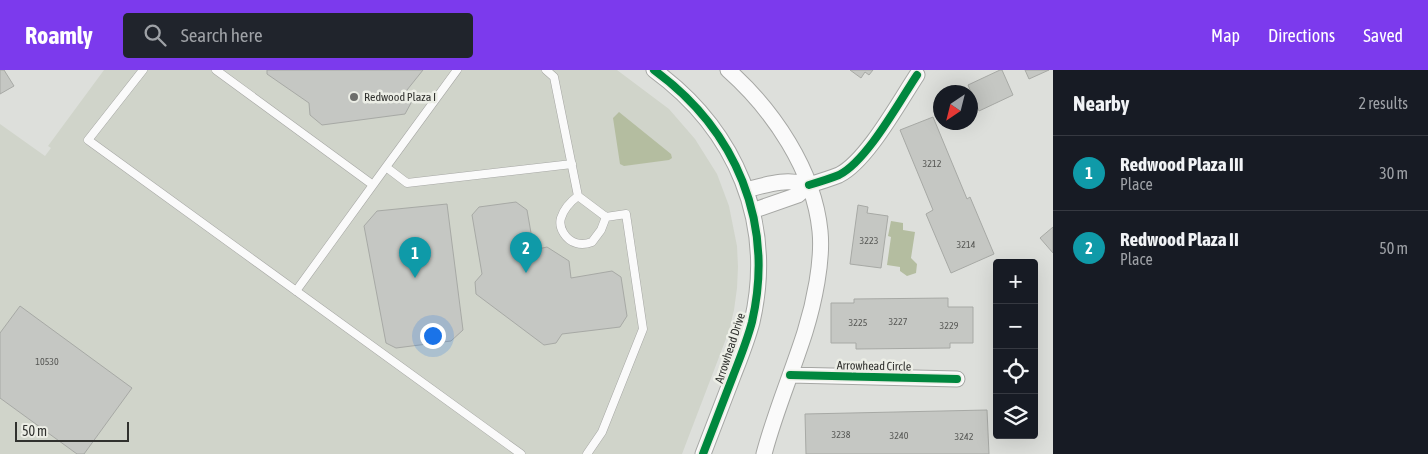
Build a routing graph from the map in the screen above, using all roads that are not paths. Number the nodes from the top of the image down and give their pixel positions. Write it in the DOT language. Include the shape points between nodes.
graph roads {
  1 [pos="143,70"];
  2 [pos="216,70"];
  3 [pos="457,70"];
  4 [pos="546,70"];
  5 [pos="654,70"];
  6 [pos="728,70"];
  7 [pos="917,75"];
  8 [pos="572,164"];
  9 [pos="386,167"];
  10 [pos="373,185"];
  11 [pos="809,185"];
  12 [pos="746,190"];
  13 [pos="578,196"];
  14 [pos="752,212"];
  15 [pos="606,218"];
  16 [pos="296,291"];
  17 [pos="790,375"];
  18 [pos="957,379"];
  19 [pos="521,454"];
  20 [pos="587,454"];
  21 [pos="704,454"];
  22 [pos="764,454"];
  1 -- 16 [label="lane" via="88,140"];
  2 -- 10 [label="lane"];
  3 -- 9 [label="lane"];
  4 -- 8 [label="lane" via="554,77"];
  5 -- 12 [label="street, Arrowhead Drive" via="672,83 710,123 736,165"];
  6 -- 11 [label="street" via="765,108 786,136"];
  7 -- 11 [label="street" via="873,142 857,160 840,174"];
  8 -- 9 [label="lane" via="407,184"];
  8 -- 13 [label="lane"];
  9 -- 10 [label="lane"];
  10 -- 16 [label="lane"];
  11 -- 12 [label="street" via="784,181"];
  11 -- 14 [label="street" via="798,195"];
  11 -- 17 [label="street" via="820,231 818,274 805,331"];
  12 -- 14 [label="street, Arrowhead Drive"];
  13 -- 15 [label="lane"];
  13 -- 15 [label="lane" via="570,202 560,220 567,238 576,243 592,242"];
  14 -- 21 [label="street, Arrowhead Drive" via="758,261 752,323"];
  15 -- 20 [label="lane" via="626,214 643,329 602,432"];
  16 -- 19 [label="lane"];
  17 -- 18 [label="street, Arrowhead Circle"];
  17 -- 22 [label="street"];
}
